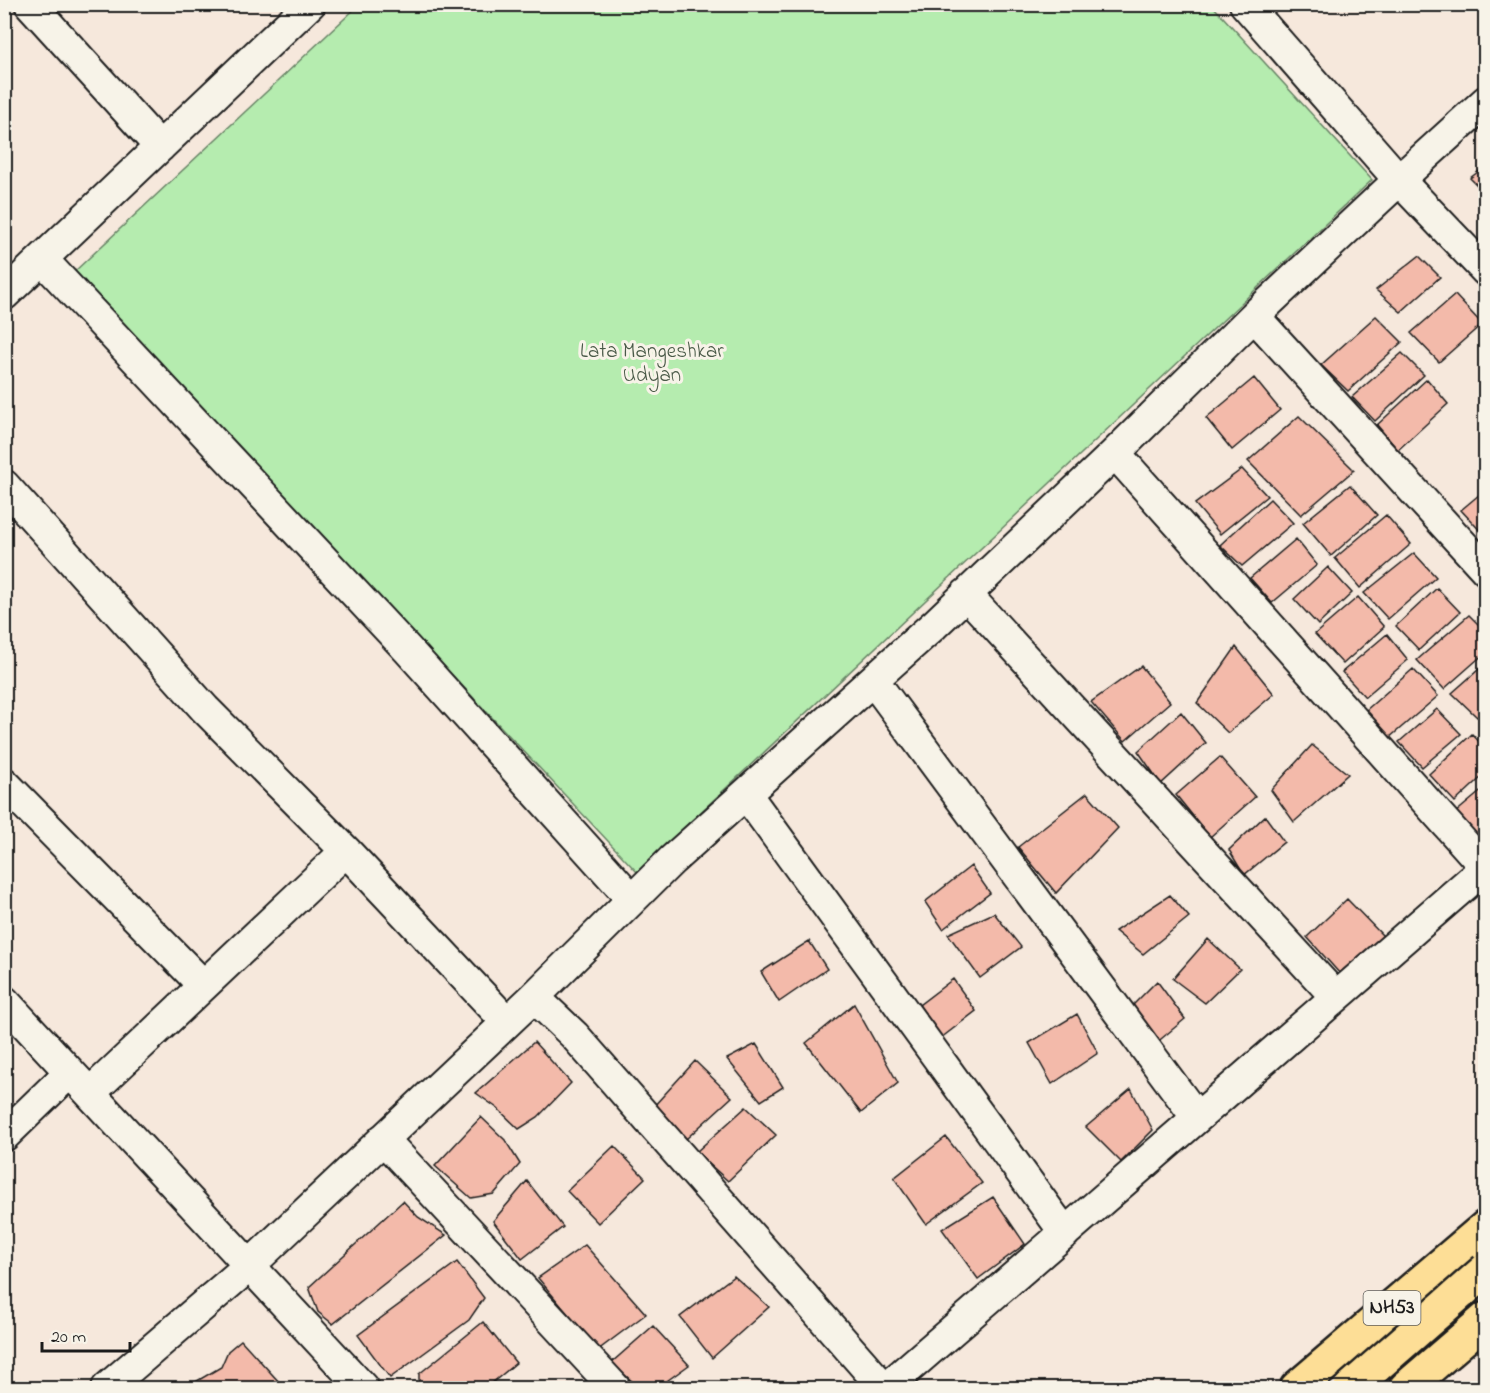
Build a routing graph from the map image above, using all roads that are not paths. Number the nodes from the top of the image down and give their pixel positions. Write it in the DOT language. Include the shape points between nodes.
graph roads {
  1 [pos="30,4"];
  2 [pos="1245,4"];
  3 [pos="303,7"];
  4 [pos="1485,100"];
  5 [pos="160,147"];
  6 [pos="1400,180"];
  7 [pos="1485,271"];
  8 [pos="18,272"];
  9 [pos="1254,316"];
  10 [pos="1115,453"];
  11 [pos="4,485"];
  12 [pos="1485,570"];
  13 [pos="966,594"];
  14 [pos="873,680"];
  15 [pos="4,783"];
  16 [pos="746,794"];
  17 [pos="346,851"];
  18 [pos="1485,867"];
  19 [pos="632,899"];
  20 [pos="203,985"];
  21 [pos="534,997"];
  22 [pos="1336,997"];
  23 [pos="4,1001"];
  24 [pos="507,1022"];
  25 [pos="80,1082"];
  26 [pos="1197,1118"];
  27 [pos="4,1136"];
  28 [pos="383,1139"];
  29 [pos="1485,1227"];
  30 [pos="1065,1233"];
  31 [pos="1460,1249"];
  32 [pos="249,1266"];
  33 [pos="1485,1270"];
  34 [pos="1485,1319"];
  35 [pos="108,1389"];
  36 [pos="363,1389"];
  37 [pos="615,1389"];
  38 [pos="885,1389"];
  39 [pos="1297,1389"];
  40 [pos="1351,1389"];
  41 [pos="1406,1389"];
  1 -- 5 [label="street"];
  2 -- 6 [label="street"];
  3 -- 5 [label="street"];
  4 -- 6 [label="street"];
  5 -- 8 [label="street"];
  6 -- 7 [label="street"];
  6 -- 9 [label="street"];
  8 -- 19 [label="street" via="408,650"];
  9 -- 10 [label="street"];
  9 -- 12 [label="street"];
  10 -- 13 [label="street"];
  10 -- 18 [label="street"];
  11 -- 17 [label="street" via="205,709"];
  13 -- 14 [label="street"];
  13 -- 22 [label="street"];
  14 -- 16 [label="street"];
  14 -- 26 [label="street"];
  15 -- 20 [label="street"];
  16 -- 19 [label="street"];
  16 -- 30 [label="street"];
  17 -- 20 [label="street"];
  17 -- 24 [label="street"];
  18 -- 22 [label="street"];
  19 -- 21 [label="street"];
  20 -- 25 [label="street"];
  21 -- 24 [label="street"];
  21 -- 38 [label="street" via="574,1035"];
  22 -- 26 [label="street"];
  23 -- 25 [label="street"];
  24 -- 28 [label="street"];
  25 -- 27 [label="street"];
  25 -- 32 [label="street"];
  26 -- 30 [label="street"];
  28 -- 32 [label="street"];
  28 -- 37 [label="street"];
  29 -- 31 [label="main road, NH53"];
  30 -- 38 [label="street"];
  31 -- 33 [label="street"];
  31 -- 39 [label="main road, NH53"];
  32 -- 35 [label="street"];
  32 -- 36 [label="street"];
  33 -- 40 [label="main road, NH53, bridge"];
  34 -- 41 [label="main road"];
}
